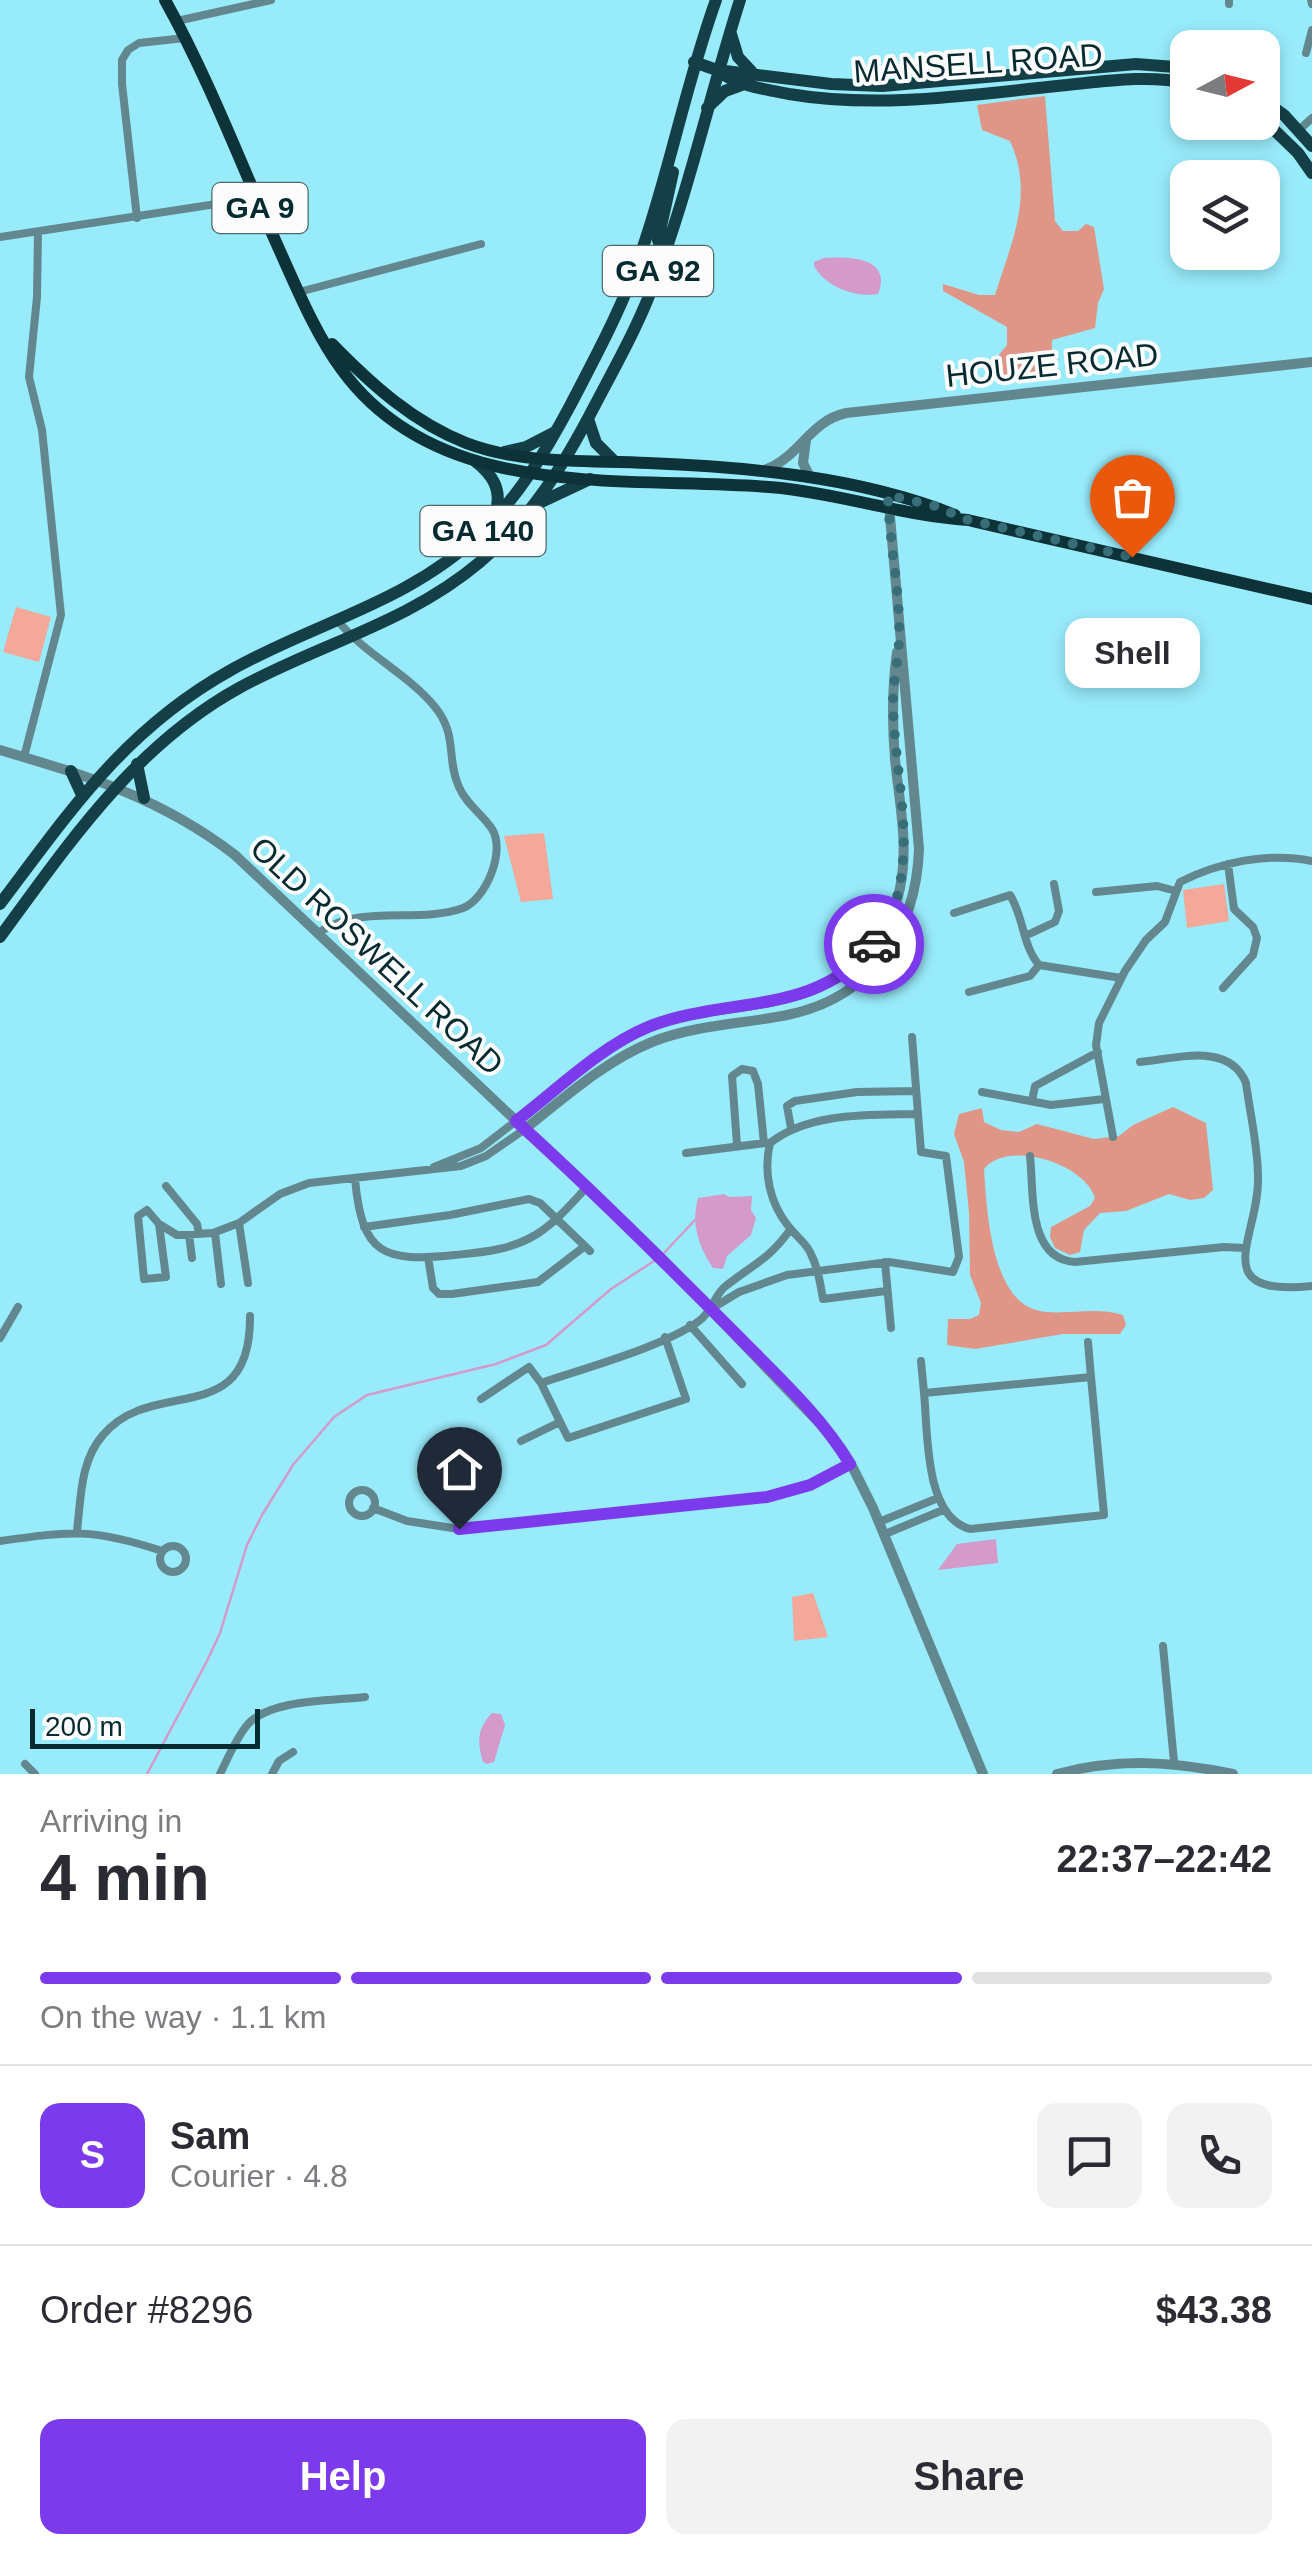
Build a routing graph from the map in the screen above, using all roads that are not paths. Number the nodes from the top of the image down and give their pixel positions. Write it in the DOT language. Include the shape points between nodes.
graph roads {
  1 [pos="165,0"];
  2 [pos="270,0"];
  3 [pos="716,0"];
  4 [pos="740,0"];
  5 [pos="176,21"];
  6 [pos="731,28"];
  7 [pos="1312,30"];
  8 [pos="184,38"];
  9 [pos="1306,53"];
  10 [pos="694,62"];
  11 [pos="1170,67"];
  12 [pos="717,70"];
  13 [pos="749,79"];
  14 [pos="1170,82"];
  15 [pos="706,110"];
  16 [pos="1280,114"];
  17 [pos="1312,118"];
  18 [pos="1280,135"];
  19 [pos="1307,136"];
  20 [pos="672,145"];
  21 [pos="1294,148"];
  22 [pos="1312,173"];
  23 [pos="256,198"];
  24 [pos="137,218"];
  25 [pos="38,232"];
  26 [pos="0,237"];
  27 [pos="481,244"];
  28 [pos="663,256"];
  29 [pos="299,292"];
  30 [pos="320,332"];
  31 [pos="1312,362"];
  32 [pos="350,380"];
  33 [pos="374,385"];
  34 [pos="588,419"];
  35 [pos="557,431"];
  36 [pos="806,438"];
  37 [pos="499,453"];
  38 [pos="541,458"];
  39 [pos="567,459"];
  40 [pos="475,461"];
  41 [pos="614,461"];
  42 [pos="767,469"];
  43 [pos="530,474"];
  44 [pos="556,477"];
  45 [pos="591,478"];
  46 [pos="810,478"];
  47 [pos="889,502"];
  48 [pos="534,506"];
  49 [pos="493,520"];
  50 [pos="1312,599"];
  51 [pos="338,621"];
  52 [pos="352,638"];
  53 [pos="0,750"];
  54 [pos="24,757"];
  55 [pos="137,764"];
  56 [pos="71,771"];
  57 [pos="96,778"];
  58 [pos="116,786"];
  59 [pos="82,795"];
  60 [pos="144,798"];
  61 [pos="1312,861"];
  62 [pos="1228,864"];
  63 [pos="1054,884"];
  64 [pos="1176,891"];
  65 [pos="1096,892"];
  66 [pos="0,904"];
  67 [pos="954,913"];
  68 [pos="320,932"];
  69 [pos="1025,936"];
  70 [pos="0,937"];
  71 [pos="1039,965"];
  72 [pos="1121,978"];
  73 [pos="1223,988"];
  74 [pos="969,992"];
  75 [pos="912,1036"];
  76 [pos="1098,1052"];
  77 [pos="1140,1062"];
  78 [pos="916,1091"];
  79 [pos="982,1092"];
  80 [pos="1104,1100"];
  81 [pos="1032,1101"];
  82 [pos="917,1114"];
  83 [pos="521,1125"];
  84 [pos="790,1128"];
  85 [pos="1113,1137"];
  86 [pos="767,1143"];
  87 [pos="738,1145"];
  88 [pos="686,1153"];
  89 [pos="1030,1156"];
  90 [pos="355,1179"];
  91 [pos="166,1186"];
  92 [pos="587,1187"];
  93 [pos="557,1219"];
  94 [pos="159,1224"];
  95 [pos="239,1224"];
  96 [pos="364,1227"];
  97 [pos="790,1230"];
  98 [pos="216,1232"];
  99 [pos="194,1235"];
  100 [pos="1244,1248"];
  101 [pos="428,1257"];
  102 [pos="192,1258"];
  103 [pos="767,1259"];
  104 [pos="884,1262"];
  105 [pos="818,1271"];
  106 [pos="777,1277"];
  107 [pos="248,1283"];
  108 [pos="221,1284"];
  109 [pos="1312,1286"];
  110 [pos="886,1292"];
  111 [pos="18,1307"];
  112 [pos="711,1309"];
  113 [pos="250,1316"];
  114 [pos="690,1326"];
  115 [pos="891,1328"];
  116 [pos="0,1338"];
  117 [pos="665,1338"];
  118 [pos="1088,1342"];
  119 [pos="921,1361"];
  120 [pos="1091,1377"];
  121 [pos="541,1382"];
  122 [pos="742,1384"];
  123 [pos="924,1393"];
  124 [pos="480,1399"];
  125 [pos="560,1422"];
  126 [pos="521,1441"];
  127 [pos="850,1464"];
  128 [pos="938,1498"];
  129 [pos="919,1506"];
  130 [pos="373,1508"];
  131 [pos="943,1510"];
  132 [pos="924,1518"];
  133 [pos="879,1522"];
  134 [pos="77,1531"];
  135 [pos="884,1534"];
  136 [pos="0,1541"];
  137 [pos="162,1551"];
  138 [pos="1163,1646"];
  139 [pos="364,1697"];
  140 [pos="293,1752"];
  141 [pos="1174,1762"];
  142 [pos="25,1764"];
  143 [pos="35,1774"];
  144 [pos="220,1774"];
  145 [pos="272,1774"];
  146 [pos="984,1774"];
  147 [pos="1057,1774"];
  148 [pos="1233,1774"];
  1 -- 5 [label="highway, GA 9"];
  2 -- 5 [label="street"];
  3 -- 10 [label="main road, GA 92"];
  4 -- 6 [label="main road, GA 92"];
  5 -- 8 [label="highway, GA 9"];
  6 -- 12 [label="main road, GA 92"];
  6 -- 13 [label="main road"];
  7 -- 9 [label="street"];
  8 -- 23 [label="highway, GA 9"];
  8 -- 24 [label="street" via="134,46 122,60"];
  10 -- 12 [label="main road, MANSELL ROAD"];
  10 -- 20 [label="main road, GA 92"];
  11 -- 13 [label="main road, MANSELL ROAD" via="882,86"];
  12 -- 13 [label="main road, MANSELL ROAD" via="730,80"];
  12 -- 15 [label="main road, GA 92"];
  13 -- 14 [label="main road, MANSELL ROAD" via="820,98 892,101 1138,79"];
  13 -- 15 [label="main road"];
  15 -- 28 [label="main road, GA 92"];
  16 -- 19 [label="main road"];
  17 -- 19 [label="street"];
  18 -- 21 [label="main road"];
  19 -- 21 [label="street"];
  20 -- 28 [label="main road" via="674,169 658,240"];
  20 -- 35 [label="main road, GA 92" via="631,281"];
  21 -- 22 [label="main road"];
  23 -- 24 [label="street"];
  23 -- 29 [label="highway, GA 9"];
  24 -- 25 [label="street"];
  25 -- 26 [label="street"];
  25 -- 54 [label="street" via="29,376 42,430 61,615"];
  27 -- 29 [label="street"];
  28 -- 34 [label="main road, GA 92"];
  29 -- 30 [label="highway, GA 9"];
  30 -- 32 [label="highway, GA 9"];
  30 -- 33 [label="highway, GA 9"];
  31 -- 36 [label="street, HOUZE ROAD" via="860,410 830,417"];
  32 -- 33 [label="highway"];
  32 -- 40 [label="highway, GA 9" via="408,429"];
  33 -- 37 [label="highway, GA 9" via="432,427"];
  34 -- 39 [label="main road, GA 92"];
  34 -- 41 [label="main road" via="596,443"];
  35 -- 37 [label="main road"];
  35 -- 38 [label="main road, GA 92"];
  36 -- 42 [label="street, HOUZE ROAD"];
  36 -- 46 [label="street" via="803,463"];
  37 -- 38 [label="highway, GA 9"];
  38 -- 39 [label="highway, GA 9"];
  38 -- 43 [label="main road, GA 140"];
  39 -- 41 [label="highway, GA 9"];
  39 -- 44 [label="main road, GA 92"];
  40 -- 43 [label="highway, GA 9"];
  40 -- 49 [label="main road" via="498,489"];
  41 -- 42 [label="highway, GA 9"];
  42 -- 46 [label="highway, GA 9"];
  43 -- 44 [label="highway, GA 9"];
  43 -- 49 [label="main road, GA 140"];
  44 -- 45 [label="highway, GA 9"];
  44 -- 48 [label="main road, GA 92"];
  45 -- 47 [label="highway, GA 9"];
  45 -- 48 [label="main road, GA 140"];
  46 -- 47 [label="highway, GA 9"];
  47 -- 50 [label="highway, GA 9" via="935,506 970,520"];
  47 -- 83 [label="street" via="903,835 892,915 869,951 835,980 811,992 648,1027 616,1044"];
  48 -- 52 [label="main road, GA 140" via="464,575"];
  49 -- 51 [label="main road, GA 140" via="418,582"];
  51 -- 52 [label="street"];
  51 -- 57 [label="main road, GA 140" via="206,685 139,735"];
  52 -- 55 [label="main road, GA 140" via="241,687"];
  52 -- 68 [label="street" via="444,718 458,786 494,835 493,864 483,893 467,906 343,921"];
  53 -- 54 [label="street, OLD ROSWELL ROAD"];
  54 -- 56 [label="street, OLD ROSWELL ROAD"];
  55 -- 58 [label="main road, GA 140"];
  55 -- 60 [label="main road"];
  56 -- 57 [label="street, OLD ROSWELL ROAD"];
  56 -- 59 [label="main road"];
  57 -- 58 [label="street, OLD ROSWELL ROAD"];
  57 -- 59 [label="main road, GA 140"];
  58 -- 60 [label="street, OLD ROSWELL ROAD"];
  58 -- 70 [label="main road, GA 140"];
  59 -- 66 [label="main road, GA 140"];
  60 -- 68 [label="street, OLD ROSWELL ROAD" via="235,854"];
  61 -- 62 [label="street"];
  62 -- 64 [label="street" via="1190,876"];
  62 -- 73 [label="street" via="1234,909 1256,938 1254,955"];
  63 -- 69 [label="street" via="1055,922"];
  64 -- 65 [label="street" via="1157,886"];
  64 -- 72 [label="street" via="1165,922"];
  67 -- 69 [label="street" via="1010,895"];
  68 -- 83 [label="street, OLD ROSWELL ROAD"];
  69 -- 71 [label="street"];
  71 -- 72 [label="street"];
  71 -- 74 [label="street" via="1030,976"];
  72 -- 76 [label="street" via="1098,1022"];
  75 -- 78 [label="street"];
  76 -- 80 [label="street"];
  76 -- 81 [label="street" via="1035,1086"];
  77 -- 100 [label="street" via="1212,1056 1242,1072 1258,1176"];
  78 -- 82 [label="street"];
  78 -- 84 [label="street" via="796,1101 787,1106"];
  79 -- 81 [label="street"];
  80 -- 81 [label="street"];
  80 -- 85 [label="street"];
  82 -- 84 [label="street"];
  82 -- 104 [label="street" via="921,1152 946,1156 958,1264 942,1272"];
  83 -- 90 [label="street" via="416,1173"];
  83 -- 92 [label="street, OLD ROSWELL ROAD"];
  84 -- 86 [label="street"];
  86 -- 87 [label="street"];
  86 -- 87 [label="street" via="758,1084 753,1072 742,1070 732,1076 731,1089"];
  86 -- 97 [label="street" via="771,1196"];
  87 -- 88 [label="street"];
  89 -- 100 [label="street" via="1040,1237 1059,1260"];
  90 -- 95 [label="street" via="294,1187"];
  90 -- 96 [label="street"];
  91 -- 99 [label="street" via="197,1224"];
  92 -- 93 [label="street"];
  92 -- 112 [label="street, OLD ROSWELL ROAD"];
  93 -- 96 [label="street" via="529,1199"];
  93 -- 101 [label="street" via="515,1246"];
  93 -- 101 [label="street" via="588,1249 538,1282 439,1294"];
  94 -- 94 [label="street" via="147,1210 138,1216 144,1279 166,1276"];
  94 -- 99 [label="street" via="177,1235"];
  95 -- 98 [label="street"];
  95 -- 107 [label="street"];
  96 -- 101 [label="street" via="384,1252"];
  97 -- 103 [label="street"];
  97 -- 105 [label="street"];
  98 -- 99 [label="street"];
  98 -- 108 [label="street"];
  99 -- 102 [label="street"];
  100 -- 109 [label="street" via="1247,1269 1261,1284"];
  103 -- 106 [label="street"];
  103 -- 112 [label="street" via="725,1286"];
  104 -- 105 [label="street"];
  104 -- 110 [label="street"];
  105 -- 106 [label="street"];
  105 -- 110 [label="street" via="823,1299"];
  106 -- 112 [label="street"];
  110 -- 115 [label="street"];
  111 -- 116 [label="street"];
  112 -- 114 [label="street"];
  112 -- 127 [label="street, OLD ROSWELL ROAD" via="810,1411"];
  113 -- 134 [label="street" via="246,1354 224,1384 200,1397 137,1409 102,1435 85,1469"];
  114 -- 117 [label="street"];
  114 -- 122 [label="street"];
  117 -- 121 [label="street"];
  117 -- 125 [label="street" via="686,1399 568,1438"];
  118 -- 120 [label="street"];
  119 -- 123 [label="street"];
  120 -- 123 [label="street"];
  120 -- 131 [label="street" via="1104,1515 970,1529"];
  121 -- 124 [label="street" via="528,1367"];
  121 -- 125 [label="street"];
  123 -- 128 [label="street"];
  125 -- 126 [label="street"];
  127 -- 130 [label="street" via="767,1497 486,1528 432,1526"];
  127 -- 133 [label="street, OLD ROSWELL ROAD"];
  128 -- 129 [label="street"];
  128 -- 131 [label="street"];
  129 -- 132 [label="street"];
  129 -- 133 [label="street"];
  131 -- 132 [label="street"];
  132 -- 135 [label="street"];
  133 -- 135 [label="street, OLD ROSWELL ROAD"];
  134 -- 136 [label="street"];
  134 -- 137 [label="street"];
  135 -- 146 [label="street, OLD ROSWELL ROAD"];
  138 -- 141 [label="street"];
  139 -- 144 [label="street" via="262,1712 242,1732"];
  140 -- 145 [label="street"];
  141 -- 147 [label="street" via="1118,1762"];
  141 -- 148 [label="street"];
  142 -- 143 [label="street"];
}
